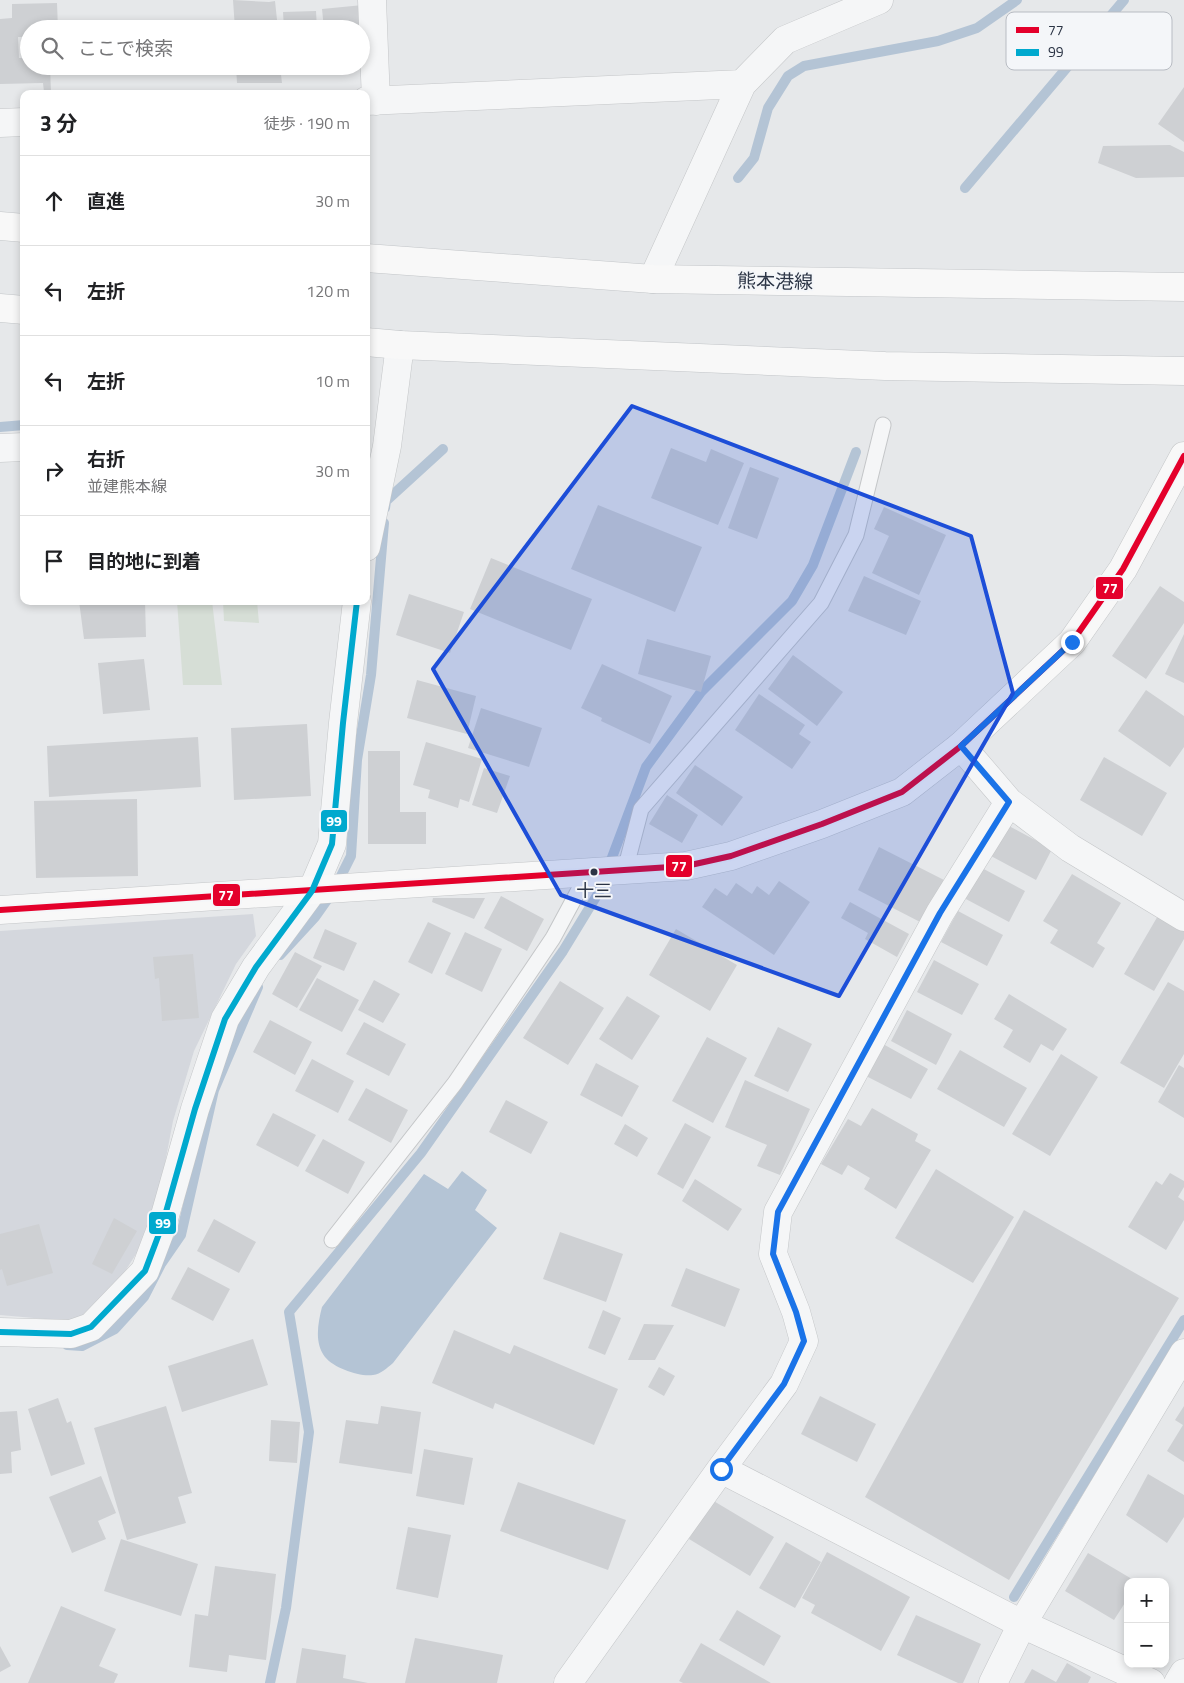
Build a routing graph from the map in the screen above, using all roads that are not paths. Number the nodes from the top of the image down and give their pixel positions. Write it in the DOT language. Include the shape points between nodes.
graph roads {
  1 [pos="372,0"];
  2 [pos="879,0"];
  3 [pos="742,84"];
  4 [pos="371,101"];
  5 [pos="20,122"];
  6 [pos="0,123"];
  7 [pos="0,226"];
  8 [pos="20,228"];
  9 [pos="370,258"];
  10 [pos="653,279"];
  11 [pos="1184,287"];
  12 [pos="0,308"];
  13 [pos="20,310"];
  14 [pos="370,342"];
  15 [pos="400,345"];
  16 [pos="1184,371"];
  17 [pos="883,425"];
  18 [pos="376,445"];
  19 [pos="20,447"];
  20 [pos="0,448"];
  21 [pos="1184,456"];
  22 [pos="370,506"];
  23 [pos="357,605"];
  24 [pos="961,746"];
  25 [pos="1009,802"];
  26 [pos="624,870"];
  27 [pos="590,873"];
  28 [pos="312,891"];
  29 [pos="0,910"];
  30 [pos="1184,916"];
  31 [pos="332,1240"];
  32 [pos="0,1332"];
  33 [pos="1184,1353"];
  34 [pos="721,1469"];
  35 [pos="1022,1624"];
  36 [pos="1184,1673"];
  37 [pos="568,1683"];
  38 [pos="993,1683"];
  39 [pos="1151,1683"];
  40 [pos="1178,1683"];
  1 -- 4 [label="street"];
  2 -- 3 [label="street" via="785,40"];
  3 -- 4 [label="street"];
  3 -- 10 [label="street"];
  5 -- 6 [label="street"];
  7 -- 8 [label="main road"];
  9 -- 10 [label="main road, 熊本港線"];
  10 -- 11 [label="main road, 熊本港線"];
  12 -- 13 [label="main road"];
  14 -- 15 [label="main road"];
  15 -- 16 [label="main road" via="885,366"];
  15 -- 18 [label="street"];
  17 -- 26 [label="lane" via="856,535 821,604 641,809"];
  18 -- 22 [label="street"];
  19 -- 20 [label="street"];
  21 -- 24 [label="main road" via="1123,569 1072,642"];
  23 -- 28 [label="street" via="332,844"];
  24 -- 25 [label="street"];
  24 -- 26 [label="main road" via="902,792 822,824 731,856 686,866"];
  25 -- 30 [label="street" via="1070,848"];
  25 -- 34 [label="street" via="940,913 778,1212 773,1254 804,1341 784,1384"];
  26 -- 27 [label="main road"];
  27 -- 28 [label="main road"];
  27 -- 31 [label="lane" via="553,938 455,1083"];
  28 -- 29 [label="main road"];
  28 -- 32 [label="street" via="256,967 225,1019 162,1226 145,1271 91,1327 71,1334"];
  33 -- 35 [label="street"];
  34 -- 35 [label="street"];
  34 -- 37 [label="street"];
  35 -- 38 [label="street"];
  35 -- 39 [label="street"];
  36 -- 40 [label="street"];
}
